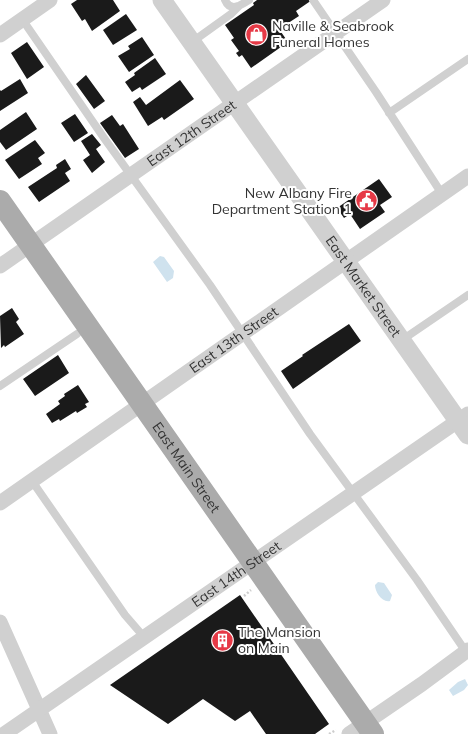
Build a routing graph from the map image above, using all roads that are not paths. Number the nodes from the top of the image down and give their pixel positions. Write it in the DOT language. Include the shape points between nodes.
graph roads {
  1 [pos="50,0"];
  2 [pos="162,0"];
  3 [pos="225,0"];
  4 [pos="249,0"];
  5 [pos="313,0"];
  6 [pos="383,0"];
  7 [pos="239,6"];
  8 [pos="22,19"];
  9 [pos="335,33"];
  10 [pos="0,34"];
  11 [pos="192,42"];
  12 [pos="468,59"];
  13 [pos="235,103"];
  14 [pos="389,113"];
  15 [pos="131,175"];
  16 [pos="468,176"];
  17 [pos="442,194"];
  18 [pos="0,201"];
  19 [pos="0,224"];
  20 [pos="25,248"];
  21 [pos="346,261"];
  22 [pos="0,266"];
  23 [pos="468,295"];
  24 [pos="77,334"];
  25 [pos="243,334"];
  26 [pos="402,340"];
  27 [pos="0,386"];
  28 [pos="137,408"];
  29 [pos="465,423"];
  30 [pos="32,481"];
  31 [pos="353,493"];
  32 [pos="0,504"];
  33 [pos="247,566"];
  34 [pos="0,622"];
  35 [pos="144,637"];
  36 [pos="467,651"];
  37 [pos="39,710"];
  38 [pos="356,731"];
  39 [pos="4,734"];
  40 [pos="50,734"];
  1 -- 8 [label="street"];
  2 -- 11 [label="street, East Market Street"];
  3 -- 7 [label="lane" via="227,5"];
  4 -- 7 [label="lane"];
  5 -- 9 [label="lane"];
  6 -- 9 [label="street, East 12th Street"];
  7 -- 11 [label="lane"];
  8 -- 10 [label="street"];
  8 -- 15 [label="lane"];
  9 -- 13 [label="street, East 12th Street"];
  9 -- 14 [label="lane"];
  11 -- 13 [label="street, East Market Street"];
  12 -- 14 [label="lane"];
  13 -- 15 [label="street, East 12th Street"];
  13 -- 21 [label="street, East Market Street"];
  14 -- 17 [label="lane"];
  15 -- 20 [label="street, East 12th Street"];
  15 -- 25 [label="lane"];
  16 -- 17 [label="street, East 13th Street"];
  17 -- 21 [label="street, East 13th Street"];
  18 -- 20 [label="main road, East Main Street"];
  19 -- 20 [label="main road, East Main Street"];
  20 -- 22 [label="street, East 12th Street"];
  20 -- 24 [label="main road, East Main Street"];
  20 -- 28 [label="main road, East Main Street"];
  21 -- 25 [label="street, East 13th Street"];
  21 -- 26 [label="street, East Market Street"];
  23 -- 26 [label="lane"];
  24 -- 27 [label="lane"];
  24 -- 28 [label="main road, East Main Street"];
  25 -- 28 [label="street, East 13th Street"];
  25 -- 31 [label="lane"];
  26 -- 29 [label="street, East Market Street"];
  28 -- 30 [label="street, East 13th Street"];
  28 -- 33 [label="main road, East Main Street"];
  29 -- 31 [label="street, East 14th Street"];
  30 -- 32 [label="street, East 13th Street"];
  30 -- 35 [label="lane" via="125,615"];
  31 -- 33 [label="street, East 14th Street"];
  31 -- 36 [label="lane"];
  33 -- 35 [label="street, East 14th Street"];
  33 -- 38 [label="main road, East Main Street"];
  34 -- 37 [label="street"];
  35 -- 37 [label="street, East 14th Street"];
  36 -- 38 [label="street"];
  37 -- 39 [label="street, East 14th Street"];
  37 -- 40 [label="street"];
}
